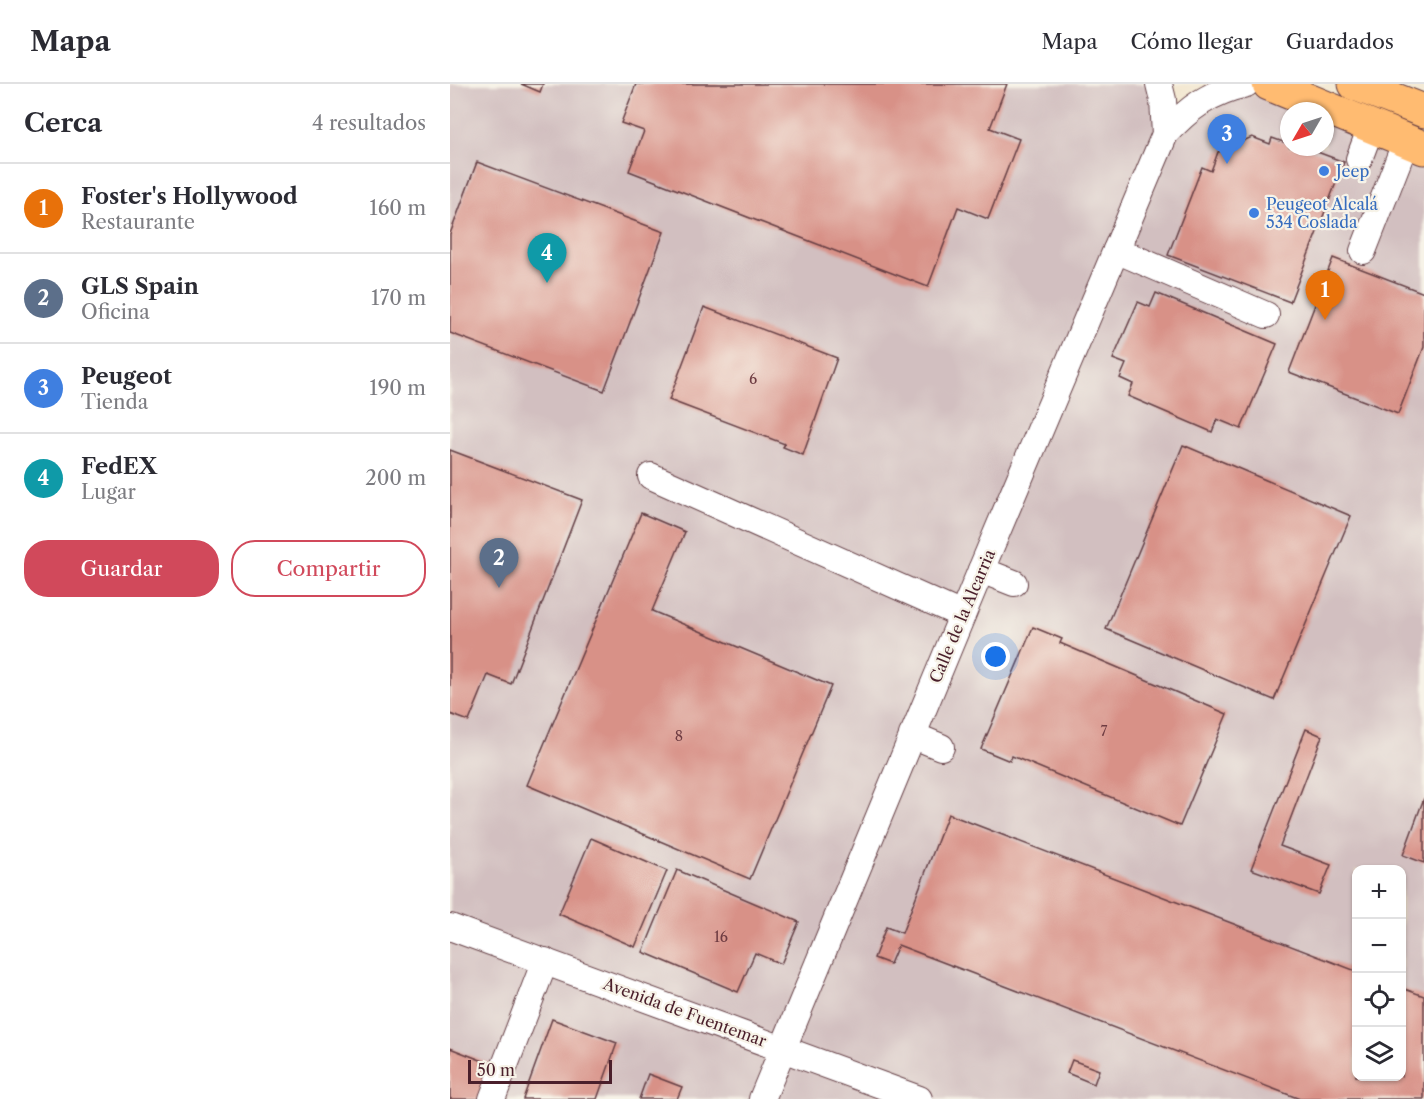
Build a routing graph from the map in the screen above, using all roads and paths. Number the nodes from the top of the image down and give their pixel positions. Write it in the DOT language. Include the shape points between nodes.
graph roads {
  1 [pos="1159,84"];
  2 [pos="1246,84"];
  3 [pos="1269,84"];
  4 [pos="1355,84"];
  5 [pos="1424,111"];
  6 [pos="1371,126"];
  7 [pos="1165,134"];
  8 [pos="1415,144"];
  9 [pos="1359,159"];
  10 [pos="1116,250"];
  11 [pos="1363,251"];
  12 [pos="1266,315"];
  13 [pos="651,476"];
  14 [pos="981,570"];
  15 [pos="1014,584"];
  16 [pos="962,615"];
  17 [pos="912,735"];
  18 [pos="941,747"];
  19 [pos="450,927"];
  20 [pos="545,961"];
  21 [pos="783,1048"];
  22 [pos="492,1099"];
  23 [pos="762,1099"];
  24 [pos="919,1099"];
  1 -- 7 [label="street, Calle de la Alcarria"];
  2 -- 7 [label="street, Calle de la Alcarria" via="1198,102"];
  3 -- 6 [label="main road"];
  4 -- 5 [label="main road"];
  6 -- 8 [label="main road"];
  6 -- 9 [label="street"];
  7 -- 10 [label="street, Calle de la Alcarria"];
  8 -- 11 [label="street"];
  10 -- 12 [label="street"];
  10 -- 14 [label="street, Calle de la Alcarria"];
  13 -- 16 [label="street"];
  14 -- 15 [label="street"];
  14 -- 16 [label="street, Calle de la Alcarria"];
  16 -- 17 [label="street, Calle de la Alcarria"];
  17 -- 18 [label="street"];
  17 -- 21 [label="street, Calle de la Alcarria"];
  19 -- 20 [label="street, Avenida de Fuentemar"];
  20 -- 21 [label="street, Avenida de Fuentemar"];
  20 -- 22 [label="street"];
  21 -- 23 [label="street, Calle de la Alcarria"];
  21 -- 24 [label="street, Avenida de Fuentemar"];
}
